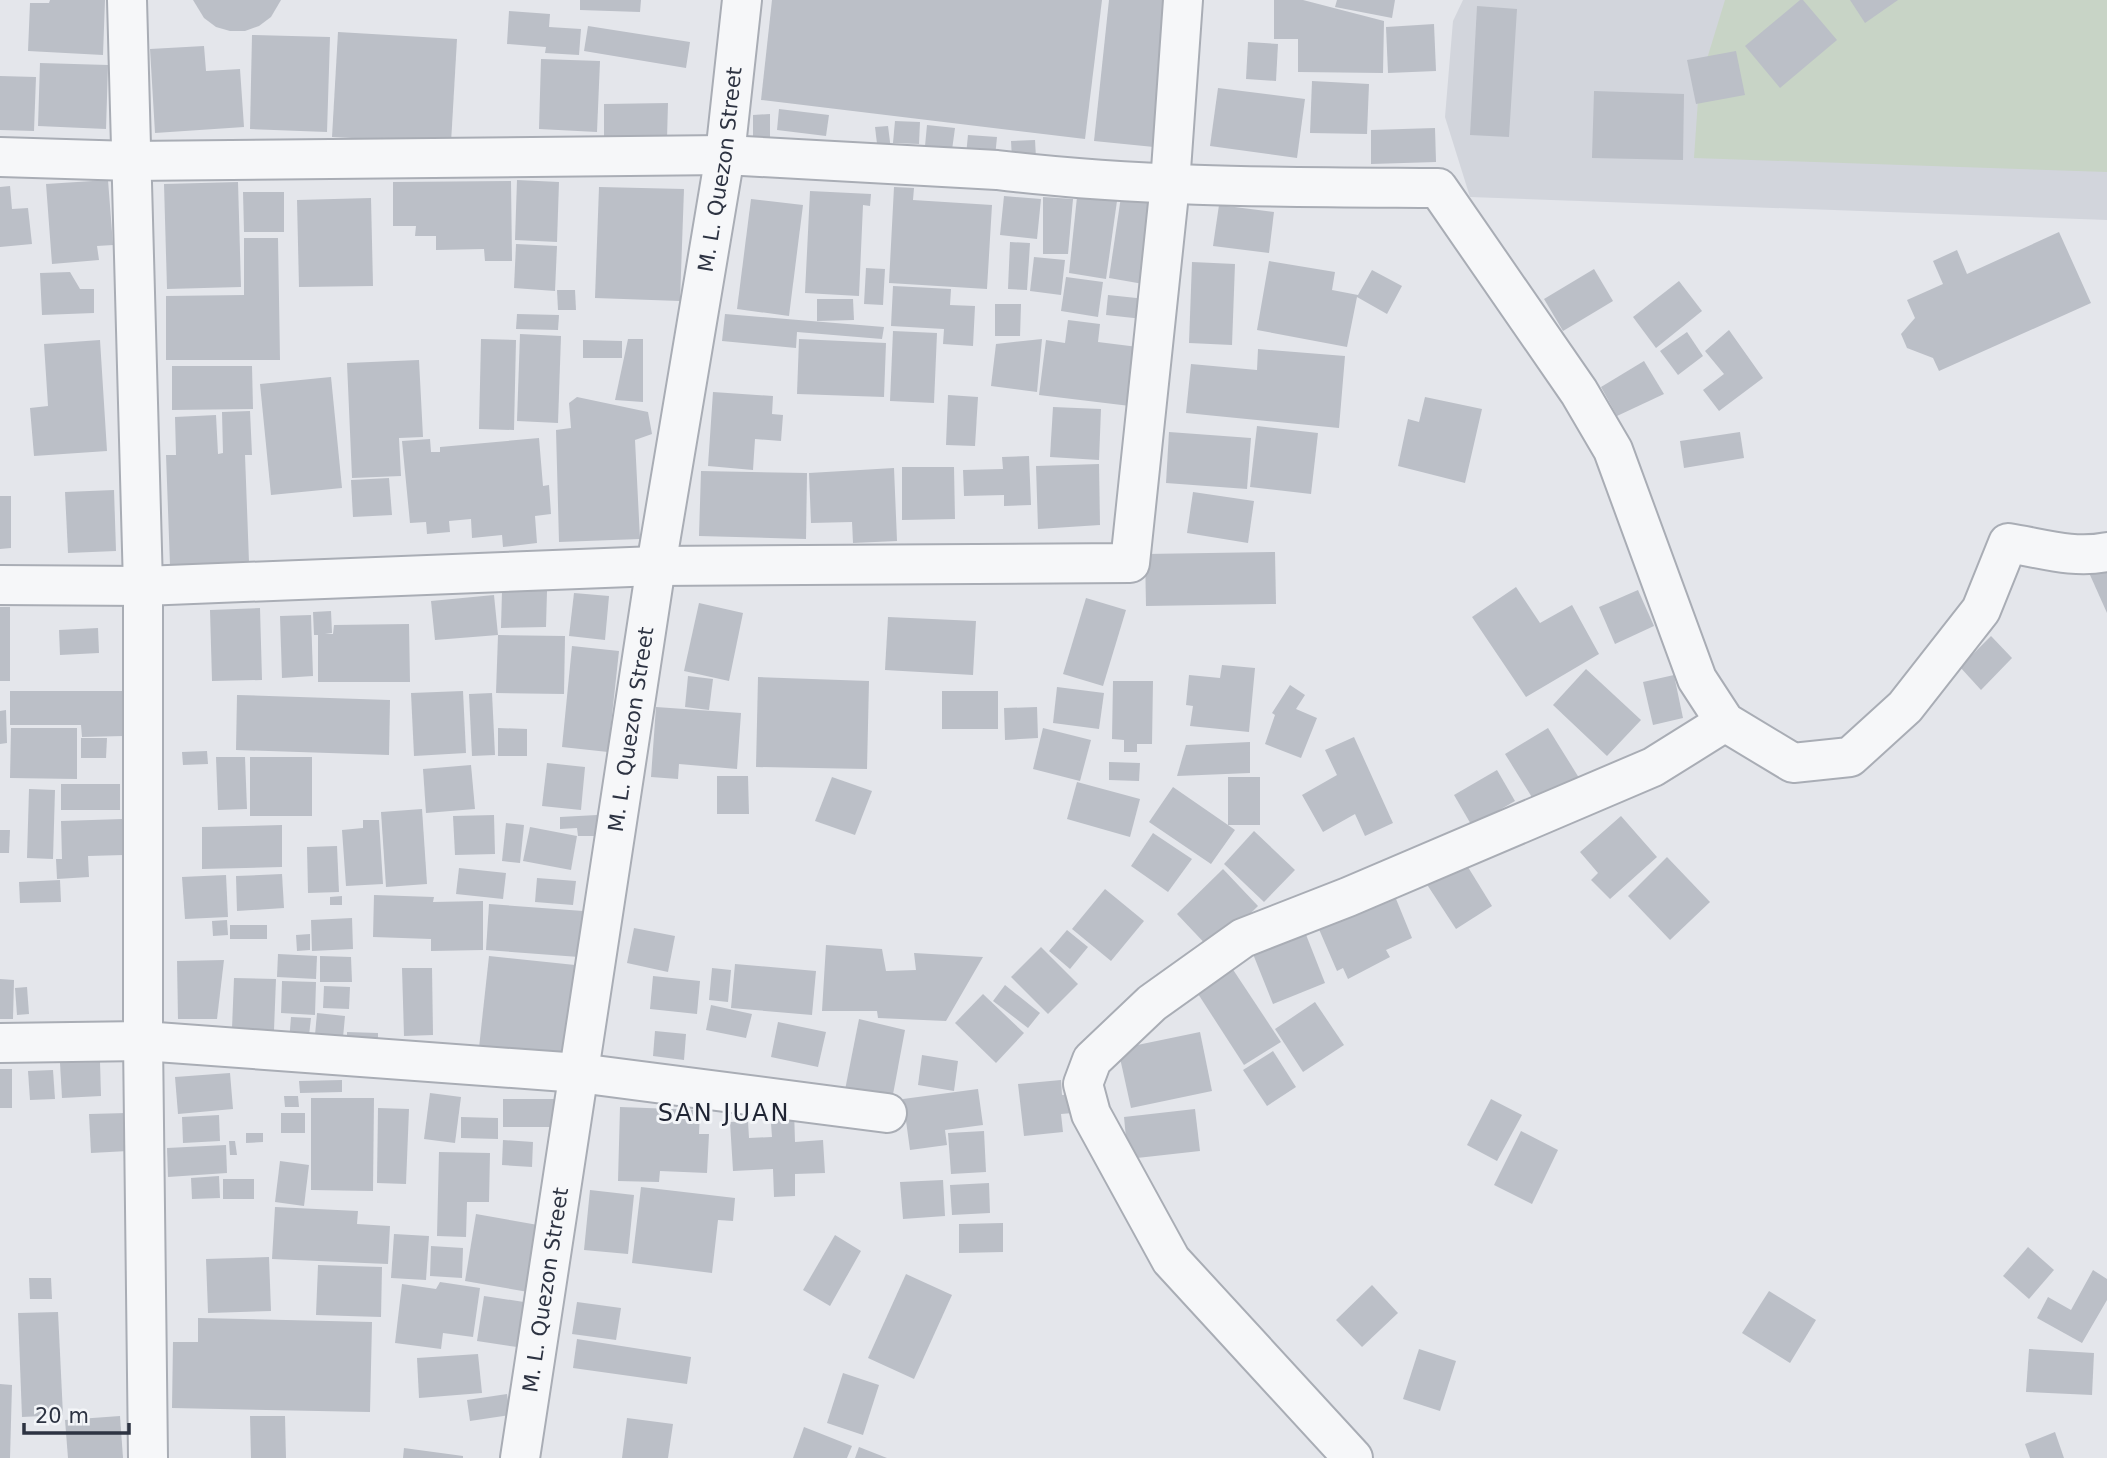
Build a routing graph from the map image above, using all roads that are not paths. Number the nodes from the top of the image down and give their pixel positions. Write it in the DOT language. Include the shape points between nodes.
graph roads {
  1 [pos="127,0"];
  2 [pos="742,0"];
  3 [pos="1182,0"];
  4 [pos="725,155"];
  5 [pos="0,157"];
  6 [pos="131,161"];
  7 [pos="1170,184"];
  8 [pos="2107,552"];
  9 [pos="656,566"];
  10 [pos="0,585"];
  11 [pos="143,586"];
  12 [pos="1725,722"];
  13 [pos="142,1041"];
  14 [pos="0,1043"];
  15 [pos="579,1073"];
  16 [pos="887,1113"];
  17 [pos="148,1458"];
  18 [pos="520,1458"];
  19 [pos="1353,1458"];
  1 -- 6 [label="street"];
  2 -- 4 [label="street, M. L. Quezon Street"];
  3 -- 7 [label="street"];
  4 -- 6 [label="street"];
  4 -- 7 [label="street"];
  4 -- 9 [label="street, M. L. Quezon Street"];
  5 -- 6 [label="street"];
  6 -- 11 [label="street"];
  7 -- 9 [label="street" via="1130,563"];
  7 -- 12 [label="street" via="1438,188 1579,392 1613,450 1697,679"];
  8 -- 12 [label="street" via="2089,556 2056,553 2008,542 1981,610 1905,707 1850,757 1793,763"];
  9 -- 11 [label="street"];
  9 -- 15 [label="street, M. L. Quezon Street"];
  10 -- 11 [label="street"];
  11 -- 13 [label="street"];
  12 -- 19 [label="street" via="1653,767 1243,938 1153,1003 1092,1060 1083,1083 1091,1114 1171,1260"];
  13 -- 14 [label="street"];
  13 -- 15 [label="street"];
  13 -- 17 [label="street"];
  15 -- 16 [label="street"];
  15 -- 18 [label="street, M. L. Quezon Street"];
}
